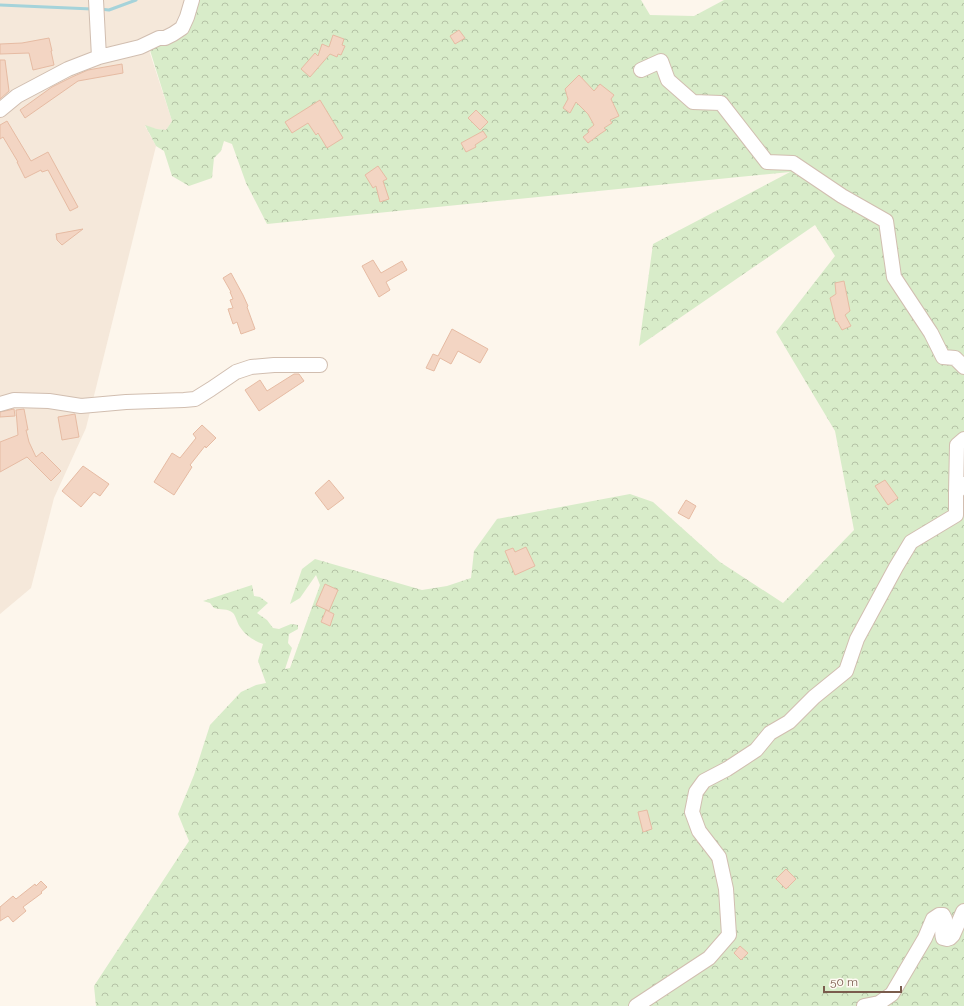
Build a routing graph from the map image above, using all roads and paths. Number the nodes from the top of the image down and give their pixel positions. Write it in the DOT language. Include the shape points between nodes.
graph roads {
  1 [pos="96,0"];
  2 [pos="192,0"];
  3 [pos="99,57"];
  4 [pos="641,70"];
  5 [pos="0,110"];
  6 [pos="320,365"];
  7 [pos="964,367"];
  8 [pos="0,404"];
  9 [pos="964,439"];
  10 [pos="960,489"];
  11 [pos="964,911"];
  12 [pos="636,1006"];
  13 [pos="864,1006"];
  1 -- 3 [label="street"];
  2 -- 3 [label="street" via="182,28 166,38"];
  3 -- 5 [label="street" via="47,79 17,96"];
  4 -- 7 [label="street" via="661,61 668,80 693,102 721,103 766,162 792,163 886,221 894,277 931,333 943,357 955,358"];
  6 -- 8 [label="street" via="251,367 236,372 195,398 184,400 81,406 49,401 14,400"];
  9 -- 10 [label="street" via="957,445"];
  10 -- 12 [label="street" via="956,514 911,542 857,639 846,671 789,722 770,733 756,750 704,781 696,792 692,812 699,831 719,857 726,889 729,935 709,958"];
  11 -- 13 [label="street" via="953,935 947,939 942,935 945,919 943,915 933,919 925,938 892,994 879,1003"];
}
